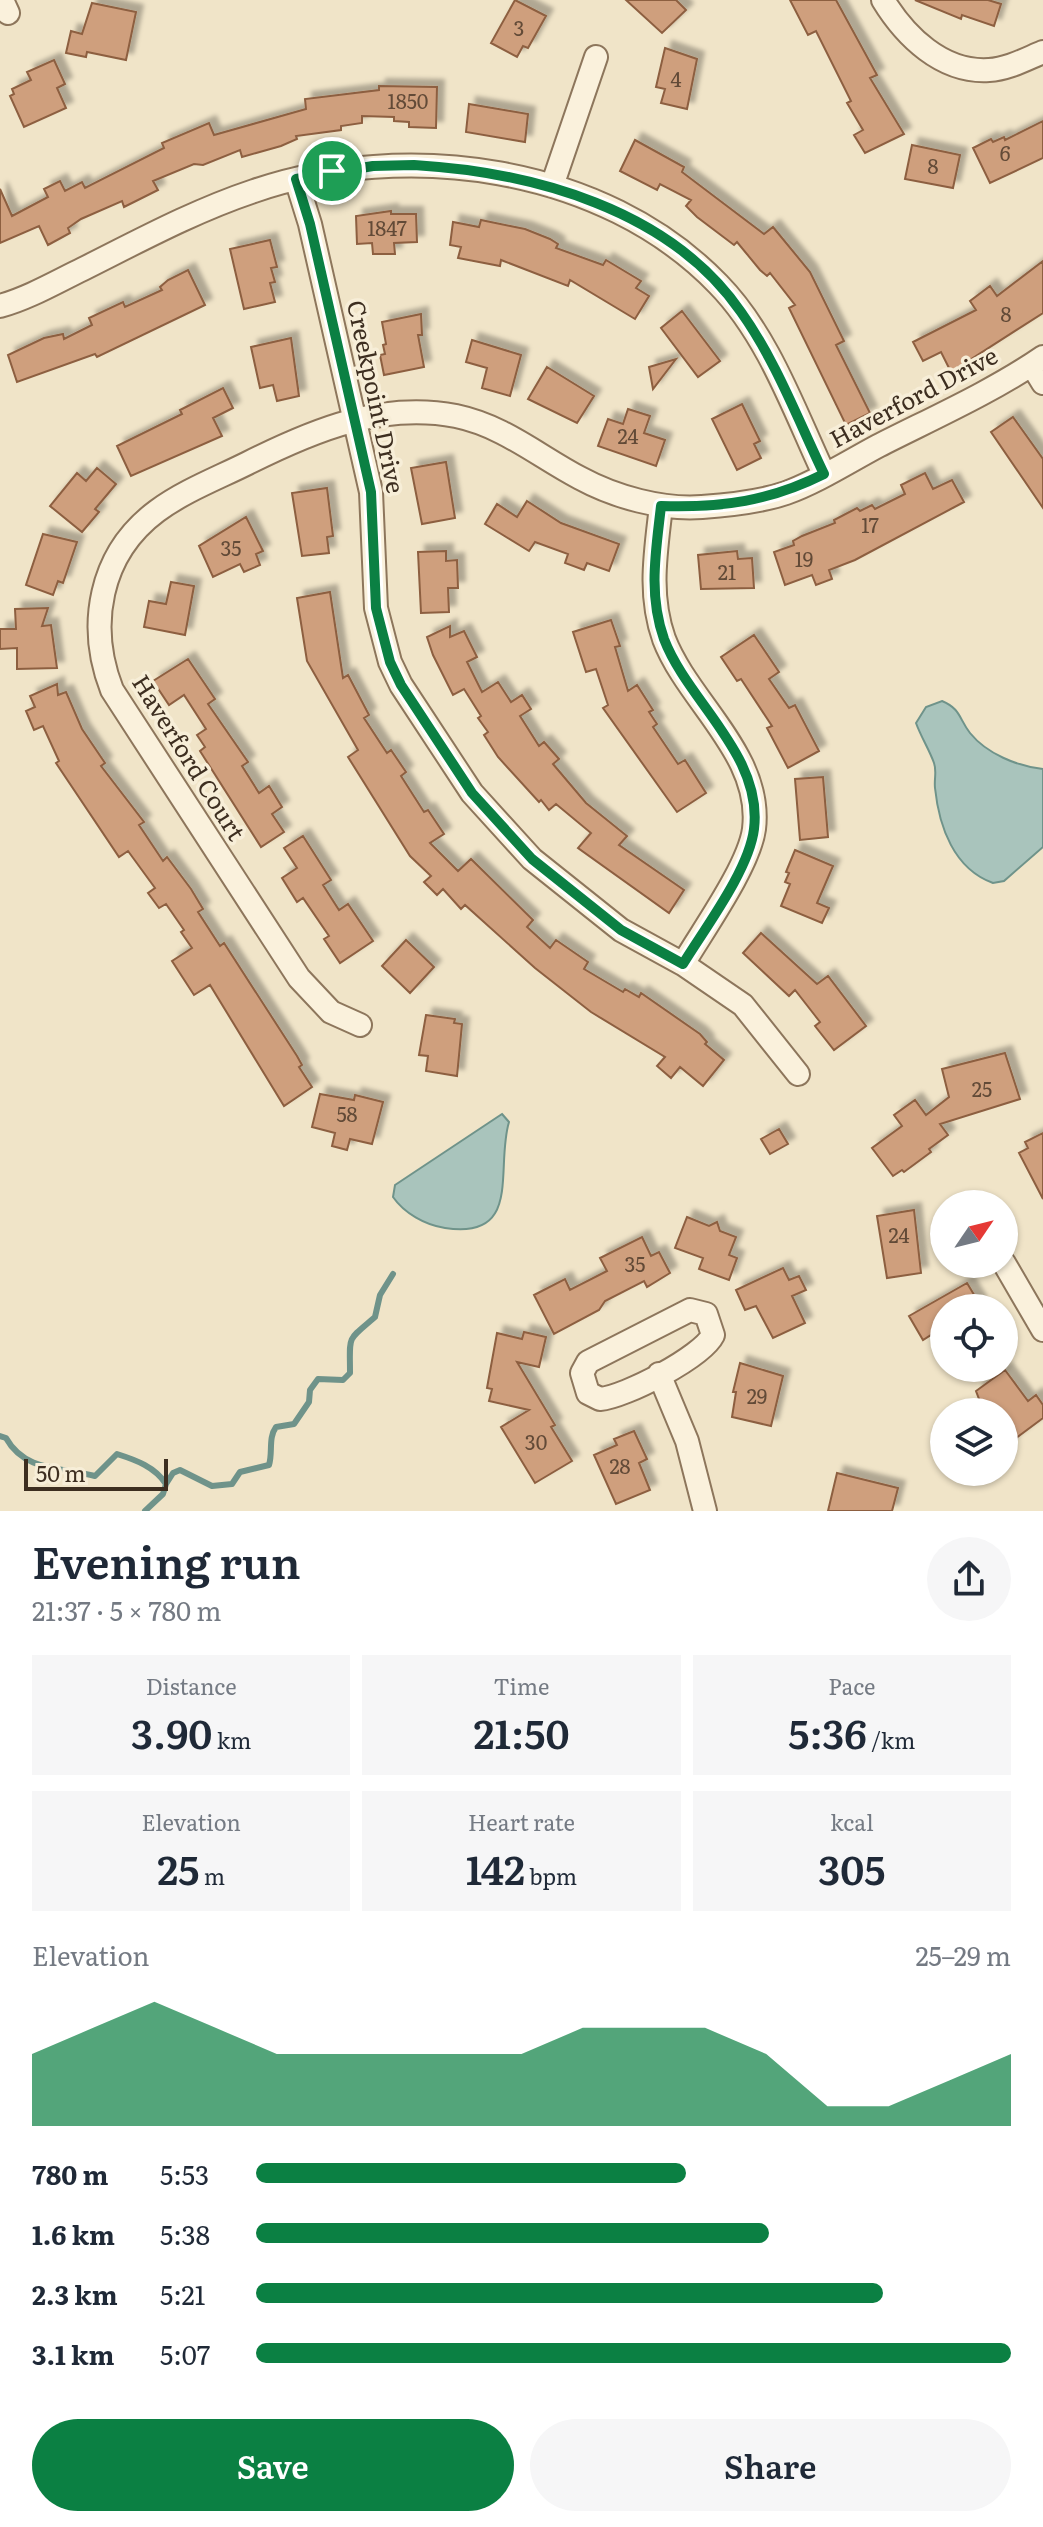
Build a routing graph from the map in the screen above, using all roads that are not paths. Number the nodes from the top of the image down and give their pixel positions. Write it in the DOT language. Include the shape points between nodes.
graph roads {
  1 [pos="883,0"];
  2 [pos="1043,52"];
  3 [pos="596,57"];
  4 [pos="296,179"];
  5 [pos="552,186"];
  6 [pos="0,306"];
  7 [pos="1039,368"];
  8 [pos="353,420"];
  9 [pos="824,474"];
  10 [pos="661,506"];
  11 [pos="683,964"];
  12 [pos="360,1025"];
  13 [pos="798,1074"];
  14 [pos="1013,1278"];
  15 [pos="1043,1330"];
  16 [pos="659,1374"];
  17 [pos="705,1511"];
  1 -- 2 [label="street" via="912,38 958,66 988,71"];
  3 -- 5 [label="street"];
  4 -- 5 [label="street" via="414,165 481,171"];
  4 -- 6 [label="street" via="187,217"];
  4 -- 8 [label="street, Creekpoint Drive"];
  5 -- 9 [label="street" via="661,238 719,284 759,340"];
  7 -- 9 [label="street, Haverford Drive"];
  8 -- 10 [label="street, Haverford Drive" via="421,411 488,425 580,478"];
  8 -- 11 [label="street, Creekpoint Drive" via="371,492 376,608 401,685 472,793 532,859 621,930"];
  8 -- 12 [label="street, Haverford Court" via="296,439 176,499 141,524 107,577 98,616 99,643 112,690 299,978 331,1012"];
  9 -- 10 [label="street, Haverford Drive" via="787,493 759,499"];
  10 -- 11 [label="street" via="653,574 664,638 746,774 754,810 745,855"];
  11 -- 13 [label="street, Creekpoint Drive" via="743,1005"];
  14 -- 15 [label="street"];
  16 -- 16 [label="street" via="707,1346 713,1335 706,1314 682,1312 595,1357 582,1373 588,1393 600,1399"];
  16 -- 17 [label="street" via="687,1441"];
}
